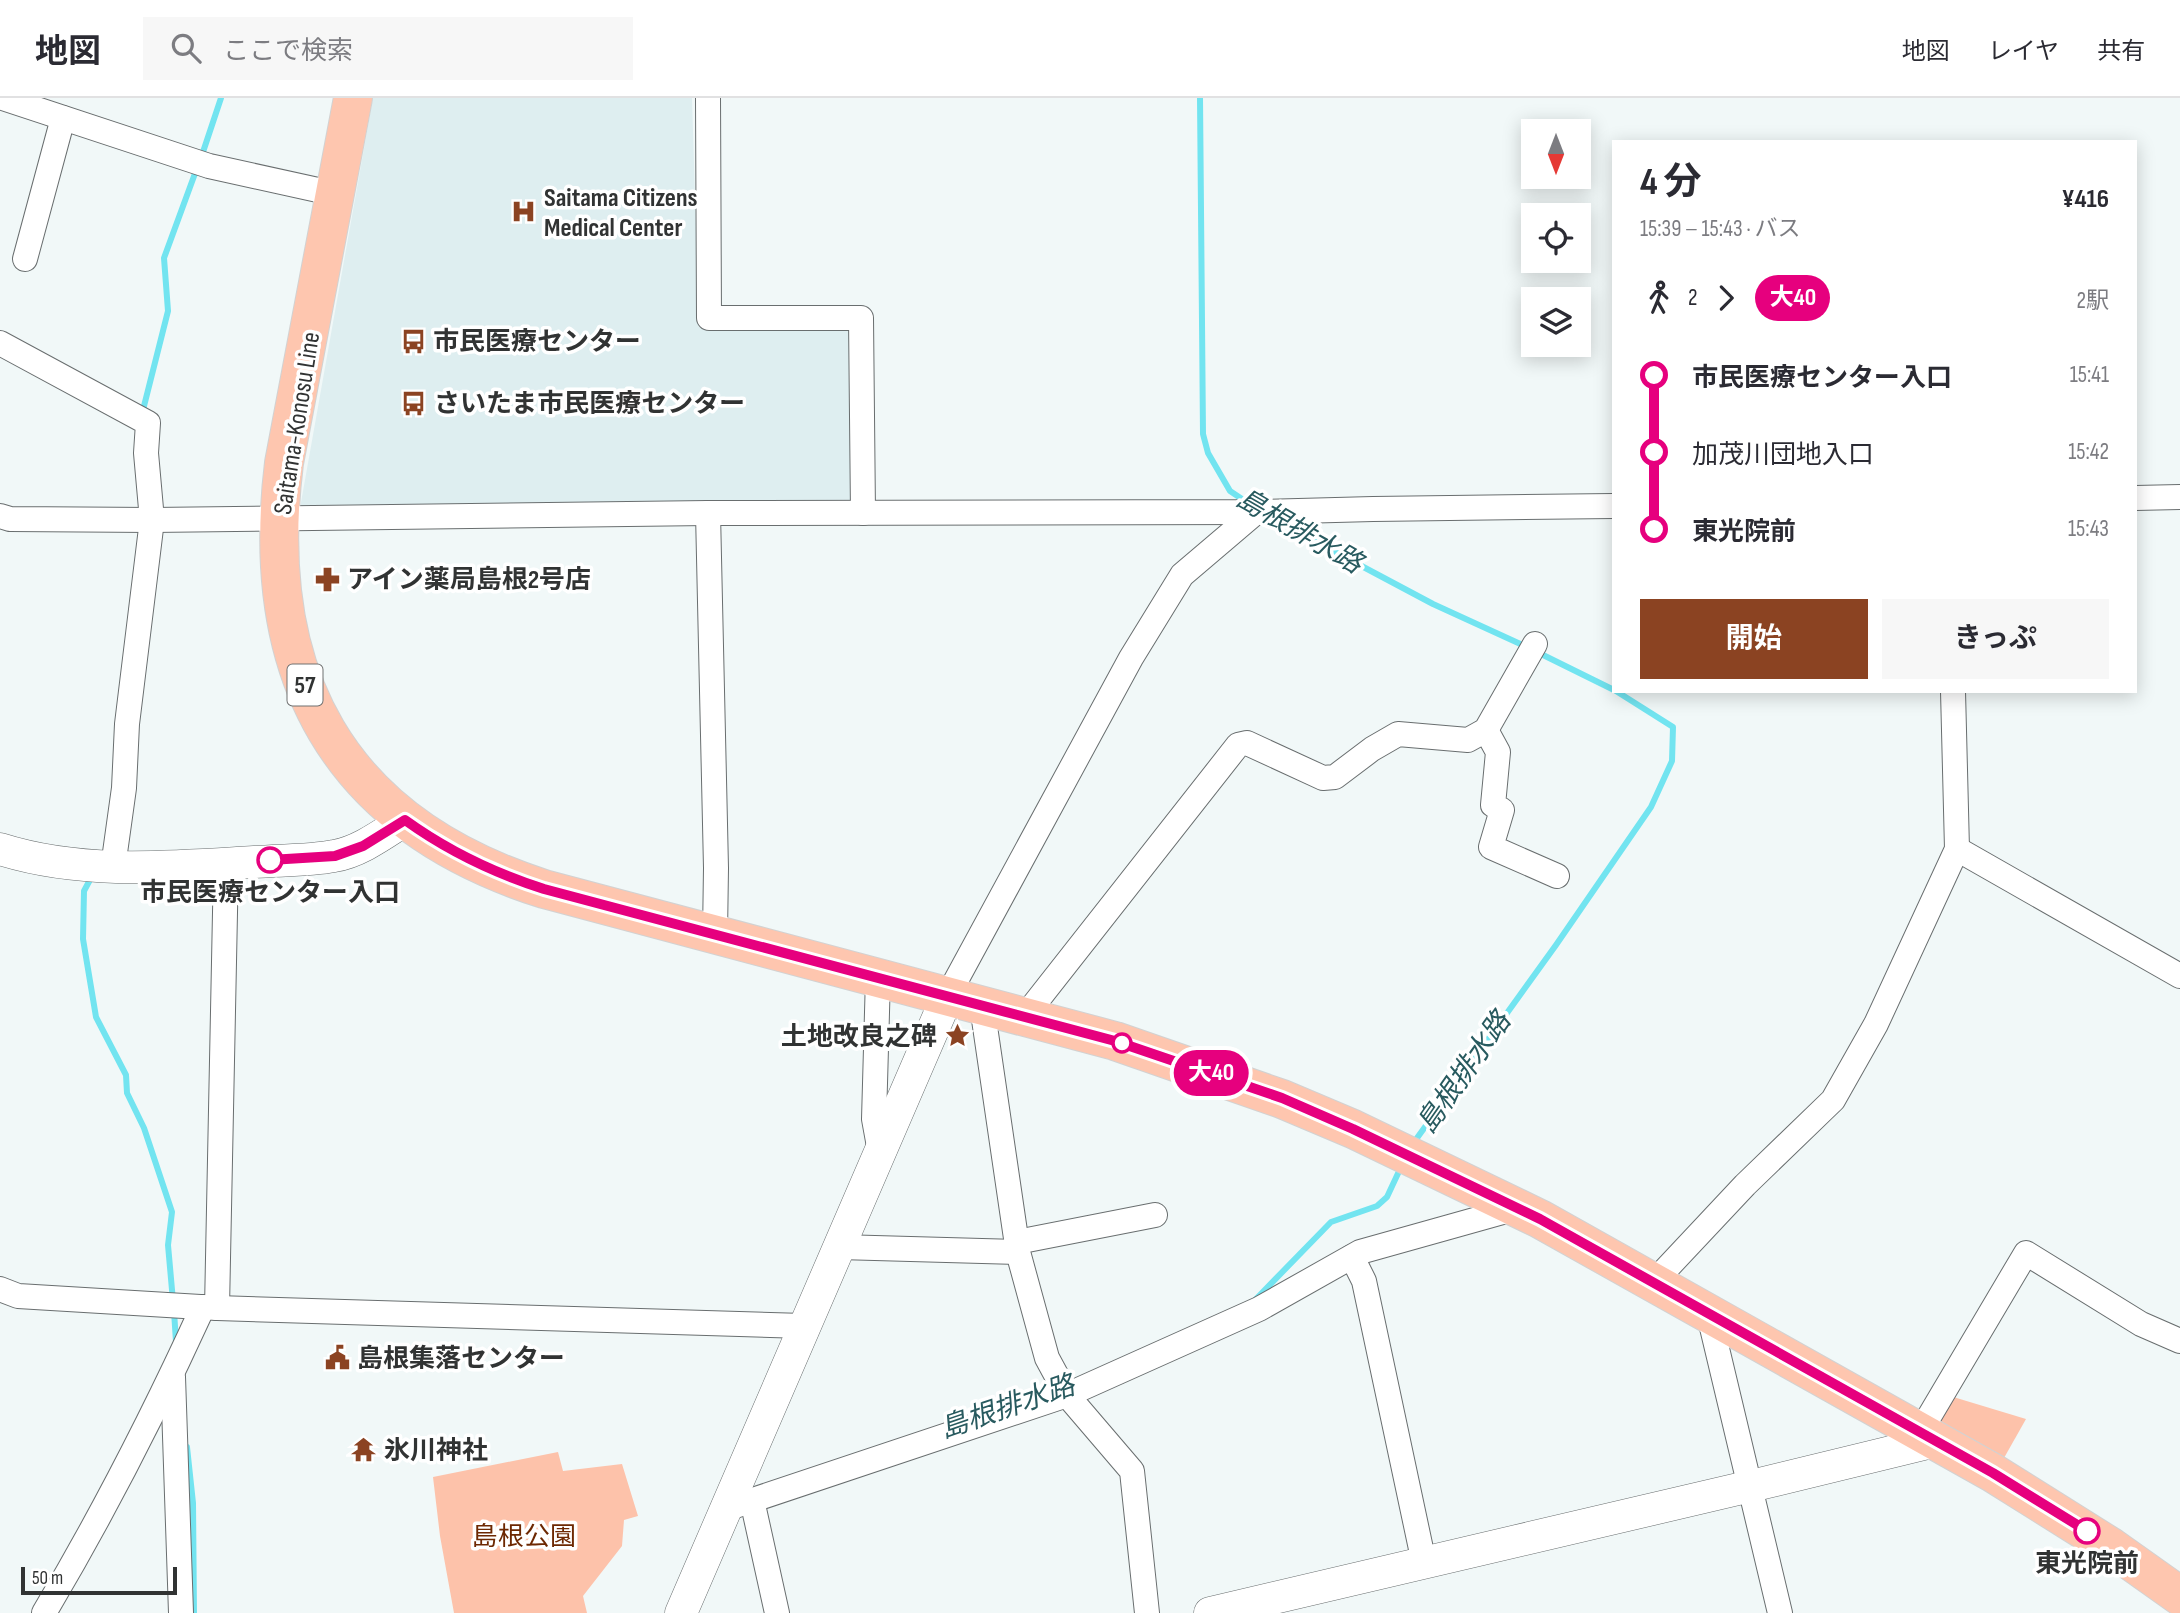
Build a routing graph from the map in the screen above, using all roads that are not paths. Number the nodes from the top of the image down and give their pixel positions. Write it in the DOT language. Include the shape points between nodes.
graph roads {
  1 [pos="3,98"];
  2 [pos="353,98"];
  3 [pos="708,98"];
  4 [pos="63,118"];
  5 [pos="336,194"];
  6 [pos="25,259"];
  7 [pos="0,343"];
  8 [pos="2180,497"];
  9 [pos="2137,498"];
  10 [pos="1612,506"];
  11 [pos="1256,512"];
  12 [pos="708,513"];
  13 [pos="863,513"];
  14 [pos="0,516"];
  15 [pos="280,518"];
  16 [pos="152,520"];
  17 [pos="1535,643"];
  18 [pos="1953,693"];
  19 [pos="1486,730"];
  20 [pos="405,820"];
  21 [pos="0,849"];
  22 [pos="1957,849"];
  23 [pos="226,863"];
  24 [pos="101,867"];
  25 [pos="1557,876"];
  26 [pos="715,934"];
  27 [pos="2180,976"];
  28 [pos="878,977"];
  29 [pos="965,1001"];
  30 [pos="1025,1016"];
  31 [pos="880,1152"];
  32 [pos="1517,1208"];
  33 [pos="1155,1214"];
  34 [pos="839,1247"];
  35 [pos="1017,1247"];
  36 [pos="1352,1256"];
  37 [pos="1653,1283"];
  38 [pos="0,1289"];
  39 [pos="210,1307"];
  40 [pos="1709,1315"];
  41 [pos="804,1326"];
  42 [pos="2180,1341"];
  43 [pos="173,1373"];
  44 [pos="1063,1388"];
  45 [pos="1928,1436"];
  46 [pos="1752,1486"];
  47 [pos="739,1504"];
  48 [pos="1424,1563"];
  49 [pos="2180,1596"];
  50 [pos="44,1613"];
  51 [pos="181,1613"];
  52 [pos="681,1613"];
  53 [pos="776,1613"];
  54 [pos="1147,1613"];
  55 [pos="1210,1613"];
  56 [pos="1780,1613"];
  1 -- 4 [label="street"];
  2 -- 5 [label="main road, Saitama-Konosu Line / 57"];
  3 -- 13 [label="street" via="709,318 861,318"];
  4 -- 5 [label="street" via="209,166"];
  4 -- 6 [label="street"];
  5 -- 15 [label="main road, Saitama-Konosu Line / 57" via="284,463"];
  7 -- 16 [label="street" via="148,423 145,453"];
  8 -- 9 [label="street"];
  10 -- 11 [label="street"];
  11 -- 13 [label="street"];
  11 -- 29 [label="street" via="1182,575 1131,658"];
  12 -- 13 [label="street"];
  12 -- 15 [label="street"];
  12 -- 26 [label="street"];
  14 -- 16 [label="street"];
  15 -- 16 [label="street"];
  15 -- 20 [label="main road, Saitama-Konosu Line / 57" via="286,625 309,695 345,762"];
  16 -- 24 [label="street" via="127,724 124,788"];
  17 -- 19 [label="street"];
  18 -- 22 [label="street"];
  19 -- 25 [label="street" via="1498,752 1493,805 1502,810 1491,847"];
  19 -- 30 [label="street" via="1468,740 1398,734 1335,777 1323,778 1247,743 1238,745"];
  20 -- 23 [label="street" via="363,846 335,856"];
  20 -- 26 [label="main road, Saitama-Konosu Line / 57" via="505,877"];
  21 -- 24 [label="street" via="63,864"];
  22 -- 27 [label="street"];
  22 -- 37 [label="street" via="1876,1024 1833,1100"];
  23 -- 24 [label="street"];
  23 -- 39 [label="street"];
  26 -- 28 [label="main road, Saitama-Konosu Line / 57"];
  28 -- 29 [label="main road, Saitama-Konosu Line / 57"];
  28 -- 31 [label="street" via="874,1119"];
  29 -- 30 [label="main road, Saitama-Konosu Line / 57"];
  29 -- 31 [label="street"];
  29 -- 35 [label="street"];
  30 -- 32 [label="main road, Saitama-Konosu Line / 57" via="1115,1041 1282,1098"];
  31 -- 34 [label="street"];
  32 -- 36 [label="street"];
  32 -- 37 [label="main road, Saitama-Konosu Line / 57"];
  33 -- 35 [label="street"];
  34 -- 35 [label="street"];
  34 -- 41 [label="street"];
  35 -- 44 [label="street" via="1047,1358"];
  36 -- 44 [label="street" via="1259,1309"];
  36 -- 48 [label="street" via="1364,1281"];
  37 -- 40 [label="main road, Saitama-Konosu Line / 57"];
  38 -- 39 [label="street" via="18,1296"];
  39 -- 41 [label="street"];
  39 -- 43 [label="street"];
  40 -- 45 [label="main road, Saitama-Konosu Line / 57"];
  40 -- 46 [label="street"];
  41 -- 47 [label="street"];
  42 -- 45 [label="street" via="2141,1324 2026,1253"];
  43 -- 50 [label="street"];
  43 -- 51 [label="street"];
  44 -- 47 [label="street"];
  44 -- 54 [label="street" via="1132,1471"];
  45 -- 46 [label="street"];
  45 -- 49 [label="main road, Saitama-Konosu Line / 57" via="2057,1512"];
  46 -- 48 [label="street"];
  46 -- 56 [label="street"];
  47 -- 52 [label="street"];
  47 -- 53 [label="street"];
  48 -- 55 [label="street"];
}
